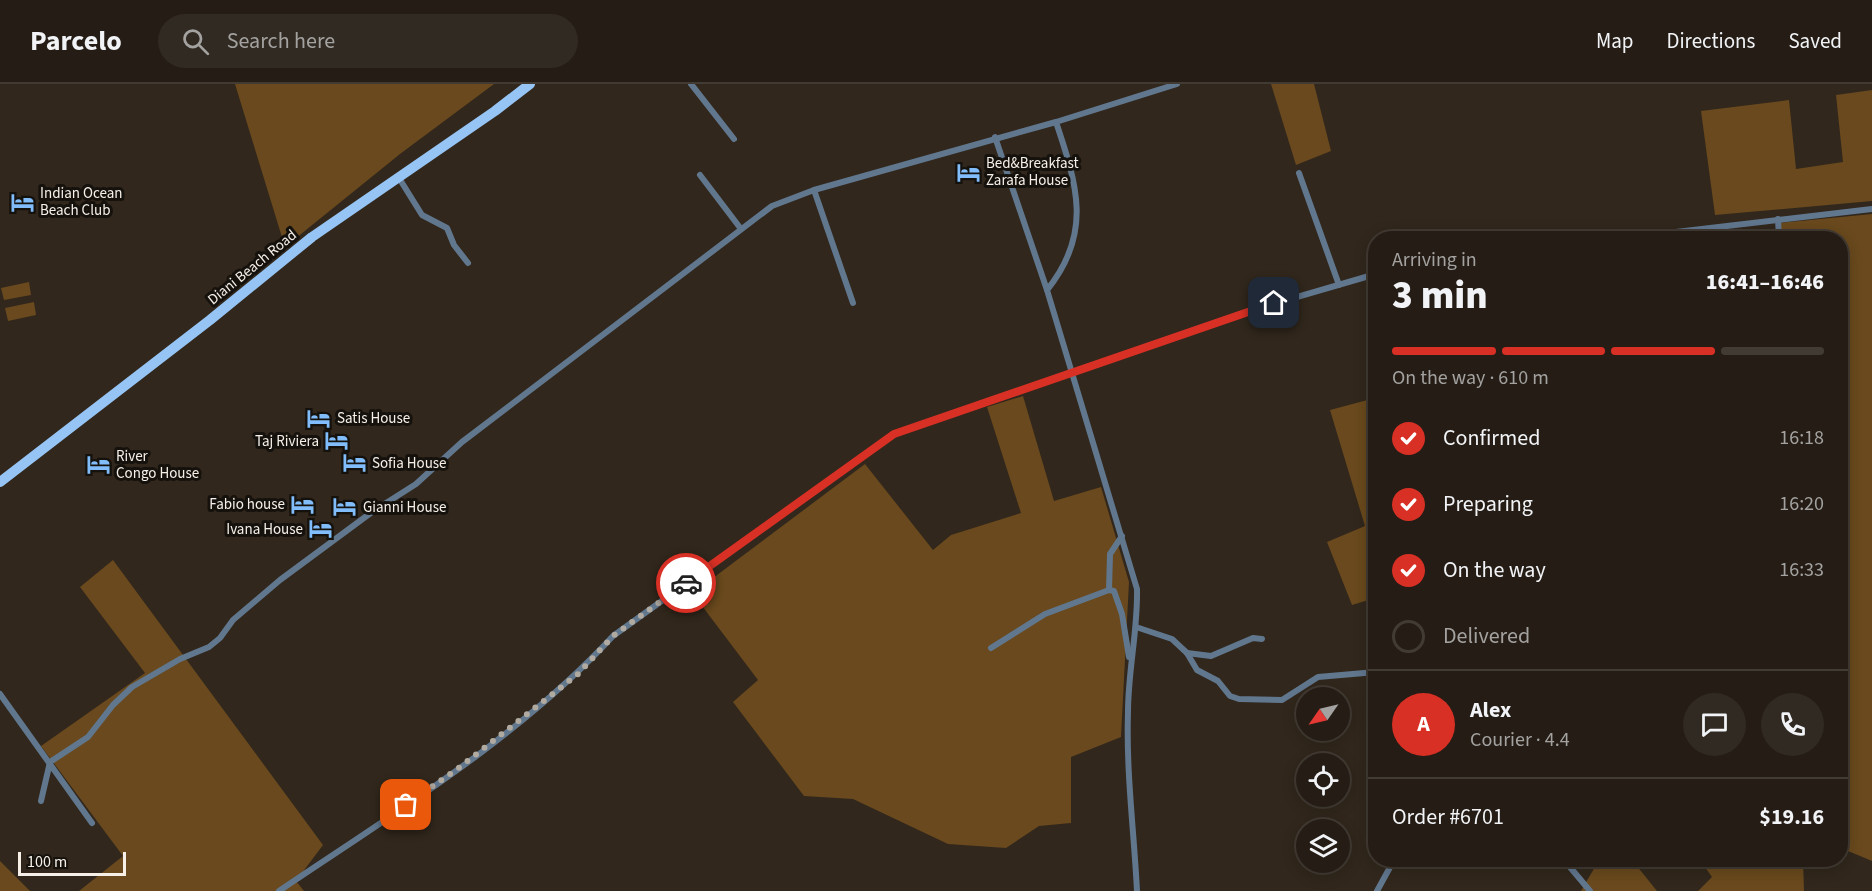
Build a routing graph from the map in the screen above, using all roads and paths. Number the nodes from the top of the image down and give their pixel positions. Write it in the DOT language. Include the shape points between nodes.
graph roads {
  1 [pos="530,84"];
  2 [pos="691,84"];
  3 [pos="1177,84"];
  4 [pos="1056,122"];
  5 [pos="995,137"];
  6 [pos="734,139"];
  7 [pos="1299,173"];
  8 [pos="700,175"];
  9 [pos="399,178"];
  10 [pos="814,190"];
  11 [pos="1872,209"];
  12 [pos="1778,219"];
  13 [pos="741,229"];
  14 [pos="1681,231"];
  15 [pos="1779,231"];
  16 [pos="468,263"];
  17 [pos="1368,276"];
  18 [pos="1339,285"];
  19 [pos="1047,290"];
  20 [pos="853,303"];
  21 [pos="1072,373"];
  22 [pos="0,482"];
  23 [pos="1122,536"];
  24 [pos="1109,590"];
  25 [pos="1136,627"];
  26 [pos="1262,639"];
  27 [pos="991,648"];
  28 [pos="1186,653"];
  29 [pos="1130,664"];
  30 [pos="1368,673"];
  31 [pos="0,694"];
  32 [pos="50,762"];
  33 [pos="41,801"];
  34 [pos="92,823"];
  35 [pos="1390,867"];
  36 [pos="1570,867"];
  37 [pos="279,891"];
  38 [pos="1137,891"];
  39 [pos="1377,891"];
  40 [pos="1590,891"];
  1 -- 9 [label="main road, Diani Beach Road"];
  2 -- 6 [label="street"];
  3 -- 4 [label="street"];
  4 -- 5 [label="street"];
  4 -- 19 [label="street" via="1078,196 1069,256"];
  5 -- 10 [label="street"];
  5 -- 19 [label="street"];
  7 -- 18 [label="street"];
  8 -- 13 [label="street"];
  9 -- 16 [label="street" via="422,215 447,228"];
  9 -- 22 [label="main road, Diani Beach Road" via="312,237"];
  10 -- 13 [label="street" via="772,206"];
  10 -- 20 [label="street"];
  11 -- 12 [label="street"];
  12 -- 14 [label="street"];
  12 -- 15 [label="street"];
  13 -- 32 [label="street" via="462,442 416,484 280,580 233,620 209,647 132,687 112,705 88,737"];
  17 -- 18 [label="street"];
  18 -- 21 [label="street" via="1252,309"];
  19 -- 21 [label="street"];
  21 -- 23 [label="street"];
  21 -- 37 [label="street" via="913,426 884,440 613,636 578,674 460,767"];
  23 -- 24 [label="street" via="1110,554"];
  23 -- 25 [label="street" via="1137,589"];
  24 -- 27 [label="street" via="1045,614"];
  24 -- 29 [label="street" via="1119,600"];
  25 -- 28 [label="street" via="1172,639"];
  25 -- 29 [label="street"];
  26 -- 28 [label="street" via="1253,638 1211,656"];
  28 -- 30 [label="street" via="1197,670 1239,699 1282,700 1318,677"];
  29 -- 38 [label="street" via="1129,804"];
  31 -- 32 [label="street"];
  32 -- 33 [label="street"];
  32 -- 34 [label="street"];
  35 -- 39 [label="street"];
  36 -- 40 [label="street"];
}
